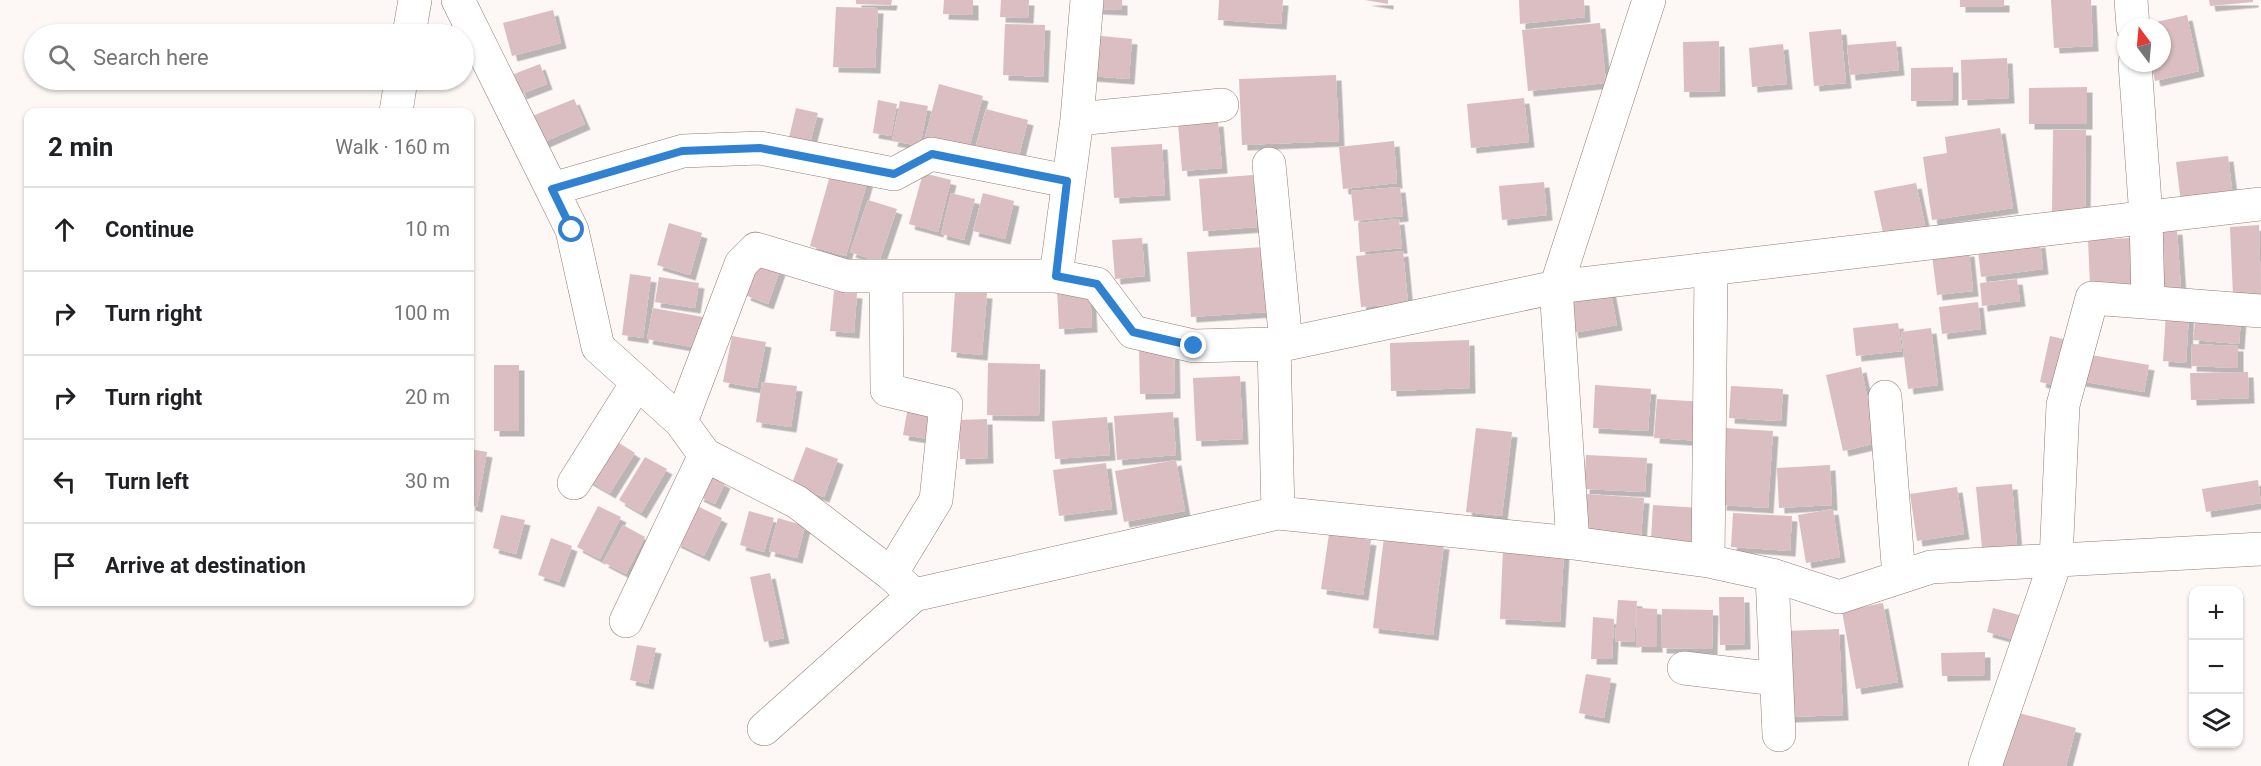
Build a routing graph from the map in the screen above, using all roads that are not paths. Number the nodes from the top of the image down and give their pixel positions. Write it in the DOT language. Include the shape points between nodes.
graph roads {
  1 [pos="415,0"];
  2 [pos="458,0"];
  3 [pos="1087,0"];
  4 [pos="1648,0"];
  5 [pos="2131,0"];
  6 [pos="2132,18"];
  7 [pos="411,24"];
  8 [pos="470,24"];
  9 [pos="474,32"];
  10 [pos="2136,72"];
  11 [pos="399,90"];
  12 [pos="1222,105"];
  13 [pos="397,108"];
  14 [pos="1077,119"];
  15 [pos="1269,164"];
  16 [pos="1067,181"];
  17 [pos="552,189"];
  18 [pos="2261,204"];
  19 [pos="2146,217"];
  20 [pos="1711,269"];
  21 [pos="886,276"];
  22 [pos="1056,276"];
  23 [pos="1556,287"];
  24 [pos="2148,302"];
  25 [pos="2261,311"];
  26 [pos="1280,344"];
  27 [pos="637,383"];
  28 [pos="1885,397"];
  29 [pos="681,422"];
  30 [pos="705,455"];
  31 [pos="574,483"];
  32 [pos="1278,513"];
  33 [pos="1573,543"];
  34 [pos="2261,549"];
  35 [pos="2056,560"];
  36 [pos="1708,561"];
  37 [pos="1772,575"];
  38 [pos="1899,577"];
  39 [pos="903,585"];
  40 [pos="626,621"];
  41 [pos="1684,668"];
  42 [pos="1776,679"];
  43 [pos="764,729"];
  44 [pos="1779,735"];
  45 [pos="1985,766"];
  1 -- 7 [label="street"];
  2 -- 8 [label="street"];
  3 -- 14 [label="street"];
  4 -- 23 [label="street"];
  5 -- 6 [label="street"];
  9 -- 17 [label="street"];
  10 -- 19 [label="street"];
  11 -- 13 [label="street"];
  12 -- 14 [label="street"];
  14 -- 16 [label="street"];
  15 -- 26 [label="street"];
  16 -- 17 [label="street" via="932,154 894,174 760,148 682,151"];
  16 -- 22 [label="street"];
  17 -- 27 [label="street" via="572,230 598,347"];
  18 -- 19 [label="street"];
  19 -- 20 [label="street"];
  19 -- 24 [label="street"];
  20 -- 23 [label="street"];
  20 -- 36 [label="street"];
  21 -- 22 [label="street"];
  21 -- 29 [label="street" via="846,276 756,249 741,264"];
  21 -- 39 [label="street" via="887,390 946,404 936,500"];
  22 -- 26 [label="street" via="1097,284 1133,332 1194,346"];
  23 -- 26 [label="street"];
  23 -- 33 [label="street"];
  24 -- 25 [label="street"];
  24 -- 35 [label="street" via="2092,298 2063,405"];
  26 -- 32 [label="street"];
  27 -- 29 [label="street"];
  27 -- 31 [label="street"];
  28 -- 38 [label="street"];
  29 -- 30 [label="street"];
  30 -- 39 [label="street" via="797,502"];
  30 -- 40 [label="street"];
  32 -- 33 [label="street"];
  32 -- 39 [label="street"];
  33 -- 36 [label="street"];
  34 -- 35 [label="street"];
  35 -- 38 [label="street" via="1931,567"];
  35 -- 45 [label="street"];
  36 -- 37 [label="street"];
  37 -- 38 [label="street" via="1839,597"];
  37 -- 42 [label="street"];
  39 -- 43 [label="street"];
  41 -- 42 [label="street"];
  42 -- 44 [label="street"];
}
